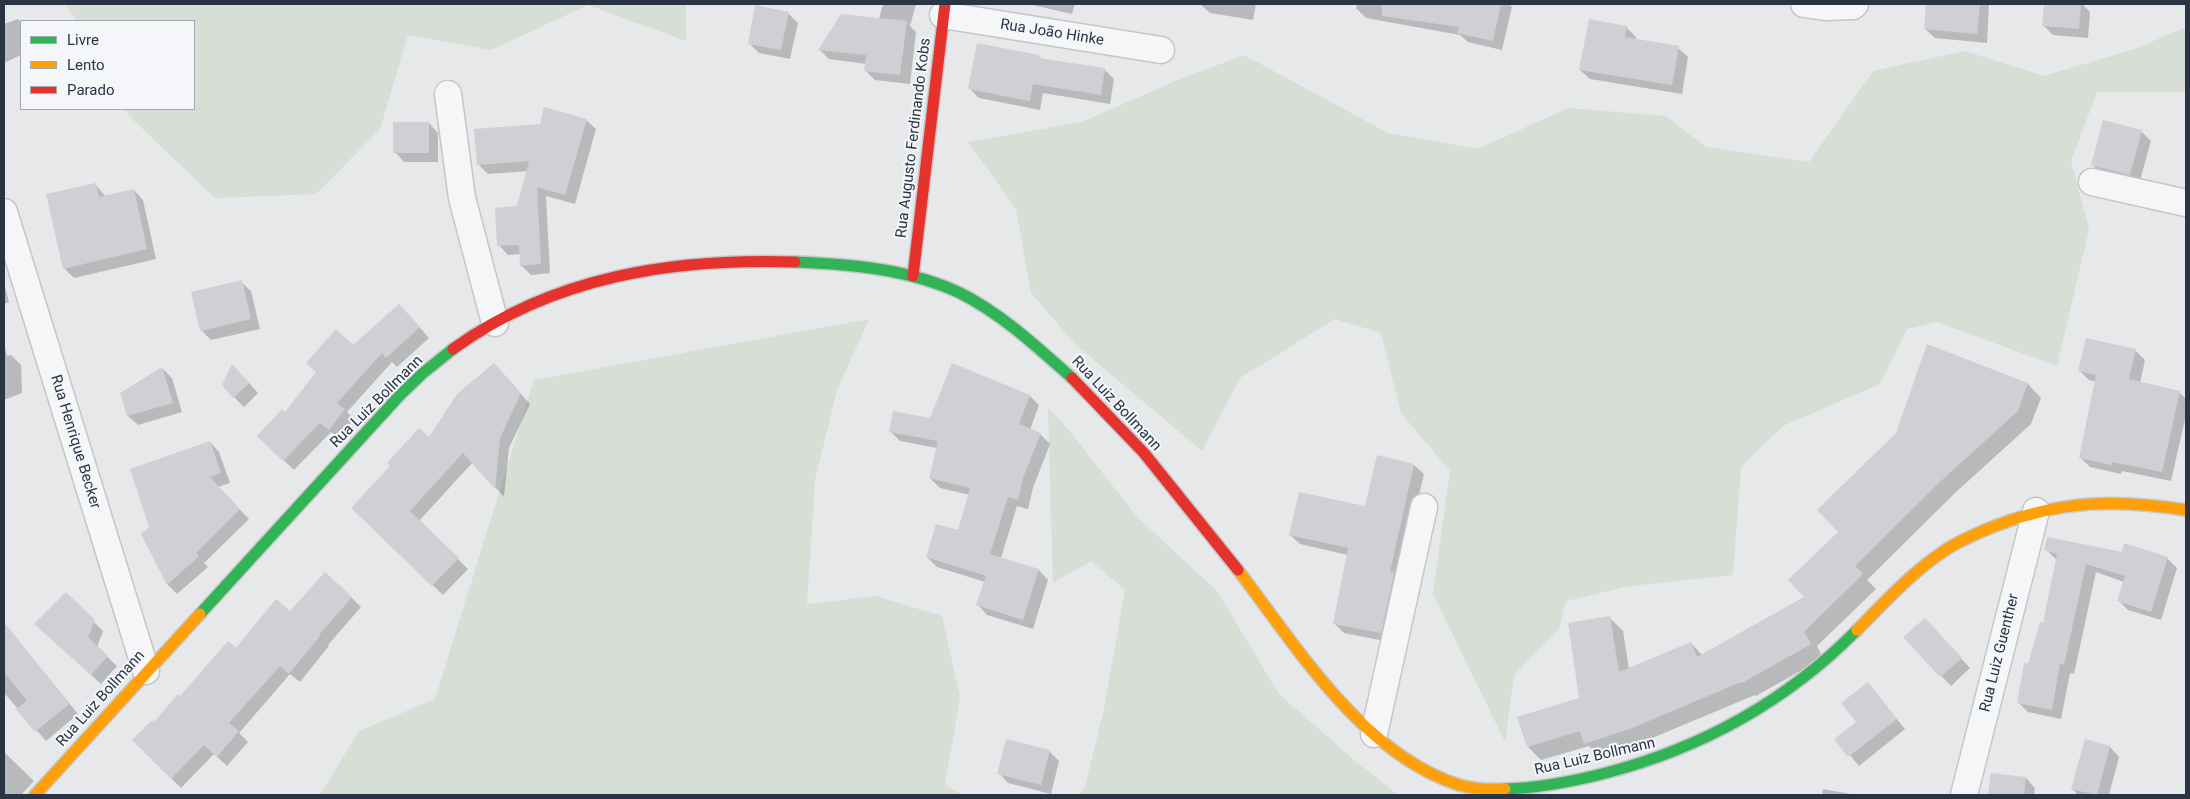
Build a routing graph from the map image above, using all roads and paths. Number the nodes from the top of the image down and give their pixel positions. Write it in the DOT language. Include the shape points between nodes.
graph roads {
  1 [pos="1804,4"];
  2 [pos="1855,4"];
  3 [pos="944,10"];
  4 [pos="1161,50"];
  5 [pos="448,94"];
  6 [pos="2092,182"];
  7 [pos="2186,203"];
  8 [pos="4,212"];
  9 [pos="913,276"];
  10 [pos="495,323"];
  11 [pos="1424,508"];
  12 [pos="2186,510"];
  13 [pos="2036,511"];
  14 [pos="146,672"];
  15 [pos="1374,734"];
  16 [pos="1468,791"];
  17 [pos="36,795"];
  18 [pos="1964,795"];
  1 -- 2 [label="street" via="1825,7"];
  3 -- 4 [label="street, Rua João Hinke"];
  3 -- 9 [label="main road, Rua Augusto Ferdinando Kobs"];
  5 -- 10 [label="street" via="462,198"];
  6 -- 7 [label="street"];
  8 -- 14 [label="street, Rua Henrique Becker"];
  9 -- 10 [label="main road, Rua Luiz Bollmann" via="772,262 670,266 592,283 553,296"];
  9 -- 15 [label="main road, Rua Luiz Bollmann" via="953,290 987,308 1022,334 1095,400 1210,534 1340,701"];
  10 -- 14 [label="main road, Rua Luiz Bollmann" via="424,372 404,391"];
  11 -- 15 [label="street"];
  12 -- 13 [label="main road, Rua Luiz Bollmann" via="2116,500"];
  13 -- 16 [label="main road, Rua Luiz Bollmann" via="1941,552 1806,677 1728,729 1658,759 1607,773 1534,787"];
  13 -- 18 [label="street, Rua Luiz Guenther"];
  14 -- 17 [label="main road, Rua Luiz Bollmann"];
  15 -- 16 [label="main road, Rua Luiz Bollmann" via="1423,770"];
}
